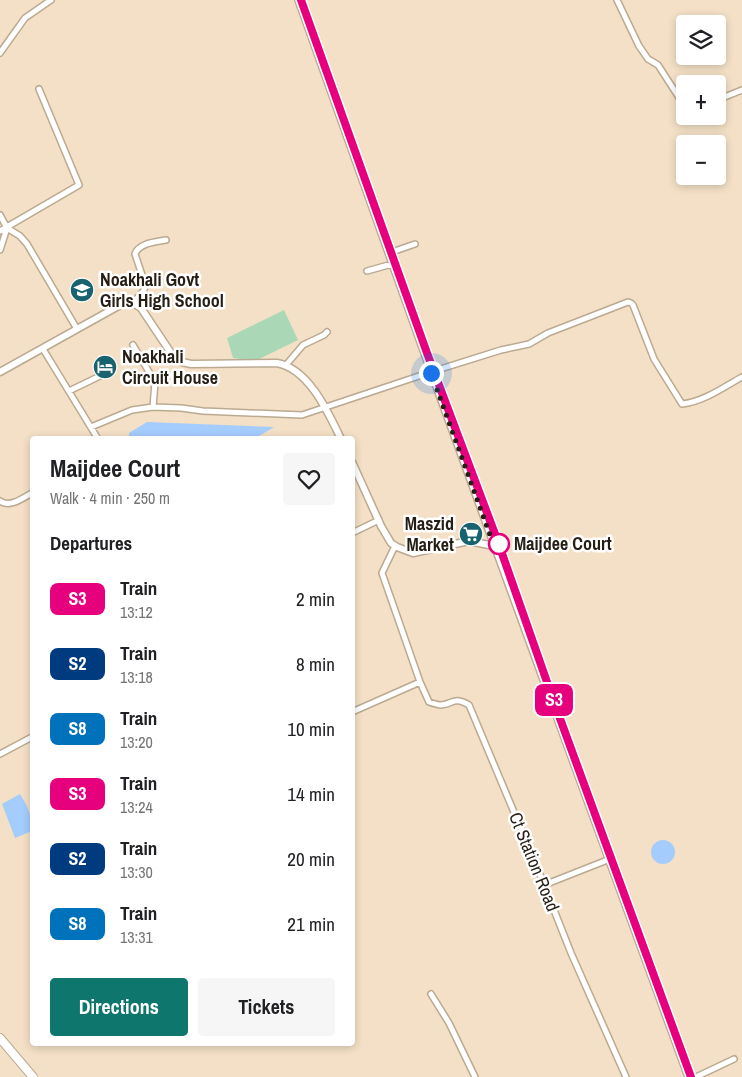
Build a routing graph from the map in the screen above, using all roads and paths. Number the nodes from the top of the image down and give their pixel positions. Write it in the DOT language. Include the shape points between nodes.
graph roads {
  1 [pos="51,0"];
  2 [pos="298,0"];
  3 [pos="617,0"];
  4 [pos="0,52"];
  5 [pos="40,89"];
  6 [pos="742,90"];
  7 [pos="676,93"];
  8 [pos="726,96"];
  9 [pos="0,215"];
  10 [pos="7,228"];
  11 [pos="0,231"];
  12 [pos="166,240"];
  13 [pos="415,244"];
  14 [pos="0,250"];
  15 [pos="389,254"];
  16 [pos="392,264"];
  17 [pos="367,271"];
  18 [pos="133,303"];
  19 [pos="77,329"];
  20 [pos="327,332"];
  21 [pos="133,345"];
  22 [pos="43,348"];
  23 [pos="286,365"];
  24 [pos="0,372"];
  25 [pos="431,373"];
  26 [pos="100,376"];
  27 [pos="742,378"];
  28 [pos="69,391"];
  29 [pos="153,407"];
  30 [pos="325,407"];
  31 [pos="91,427"];
  32 [pos="96,436"];
  33 [pos="340,436"];
  34 [pos="355,468"];
  35 [pos="30,494"];
  36 [pos="0,501"];
  37 [pos="379,520"];
  38 [pos="355,532"];
  39 [pos="395,546"];
  40 [pos="494,546"];
  41 [pos="420,682"];
  42 [pos="355,711"];
  43 [pos="30,738"];
  44 [pos="0,754"];
  45 [pos="610,859"];
  46 [pos="544,885"];
  47 [pos="431,994"];
  48 [pos="0,1038"];
  49 [pos="734,1059"];
  50 [pos="33,1077"];
  51 [pos="475,1077"];
  52 [pos="626,1077"];
  53 [pos="688,1077"];
  54 [pos="696,1077"];
  1 -- 4 [label="street" via="25,18"];
  2 -- 15 [label="street"];
  3 -- 7 [label="street" via="639,46 648,59 658,65"];
  5 -- 10 [label="street" via="79,185"];
  6 -- 8 [label="street"];
  9 -- 10 [label="street"];
  10 -- 11 [label="street"];
  10 -- 14 [label="street"];
  10 -- 19 [label="street" via="27,244"];
  12 -- 18 [label="street" via="136,250 145,284"];
  13 -- 15 [label="street"];
  15 -- 16 [label="street"];
  16 -- 17 [label="street"];
  16 -- 25 [label="street"];
  18 -- 19 [label="street" via="122,304"];
  18 -- 23 [label="street" via="141,308 173,356 182,362"];
  19 -- 22 [label="street"];
  20 -- 23 [label="street" via="303,345"];
  21 -- 29 [label="street" via="155,382"];
  22 -- 24 [label="street"];
  22 -- 28 [label="street"];
  23 -- 30 [label="street" via="303,376"];
  25 -- 27 [label="street" via="529,344 548,333 628,302 654,359 682,404 700,399"];
  25 -- 30 [label="street"];
  25 -- 40 [label="street"];
  26 -- 28 [label="street"];
  28 -- 31 [label="street"];
  29 -- 30 [label="street" via="302,415"];
  29 -- 31 [label="street" via="132,410"];
  30 -- 33 [label="street"];
  31 -- 32 [label="street"];
  34 -- 37 [label="street"];
  35 -- 36 [label="street" via="9,504"];
  37 -- 38 [label="street"];
  37 -- 39 [label="street"];
  39 -- 40 [label="street" via="413,553 469,541"];
  39 -- 41 [label="street" via="382,573"];
  40 -- 45 [label="street"];
  41 -- 42 [label="street"];
  41 -- 46 [label="street, Ct Station Road" via="429,702 442,705 462,701 469,705"];
  43 -- 44 [label="street"];
  45 -- 46 [label="street"];
  45 -- 53 [label="street"];
  46 -- 52 [label="street, Ct Station Road"];
  47 -- 51 [label="street"];
  48 -- 50 [label="highway"];
  49 -- 54 [label="street"];
}
